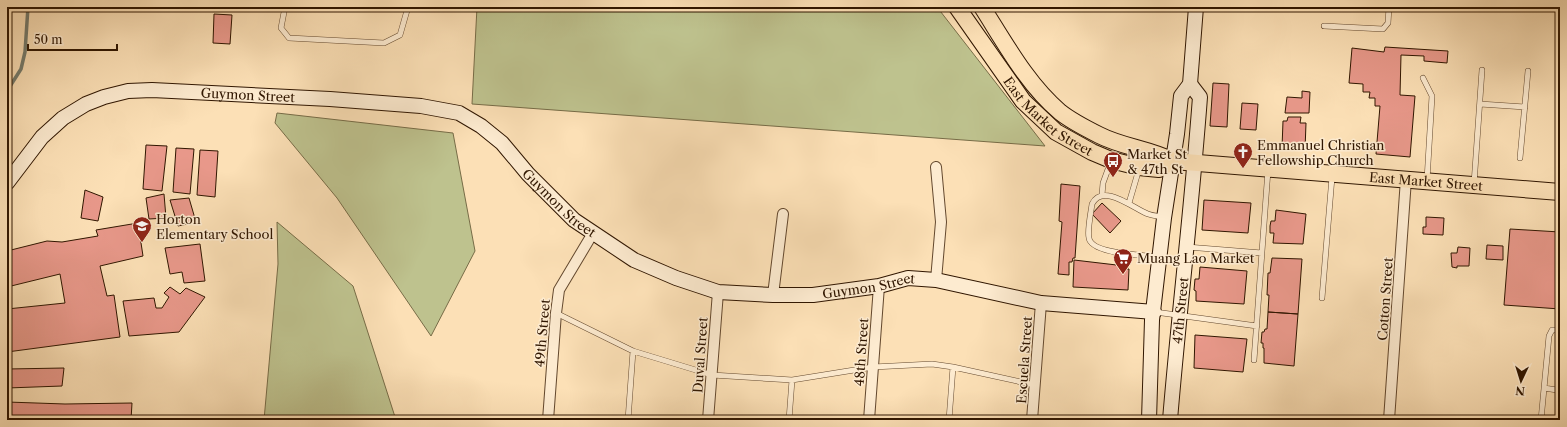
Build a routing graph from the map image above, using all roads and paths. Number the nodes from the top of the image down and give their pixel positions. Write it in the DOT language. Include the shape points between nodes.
graph roads {
  1 [pos="285,7"];
  2 [pos="408,7"];
  3 [pos="957,7"];
  4 [pos="982,7"];
  5 [pos="1196,7"];
  6 [pos="1389,7"];
  7 [pos="1324,26"];
  8 [pos="1482,70"];
  9 [pos="1528,71"];
  10 [pos="1423,78"];
  11 [pos="1190,84"];
  12 [pos="1480,104"];
  13 [pos="1525,107"];
  14 [pos="1520,158"];
  15 [pos="1111,160"];
  16 [pos="1173,162"];
  17 [pos="1194,163"];
  18 [pos="936,167"];
  19 [pos="1139,167"];
  20 [pos="1268,169"];
  21 [pos="1333,174"];
  22 [pos="1406,179"];
  23 [pos="1427,181"];
  24 [pos="7,183"];
  25 [pos="1474,185"];
  26 [pos="1560,192"];
  27 [pos="1102,195"];
  28 [pos="1129,203"];
  29 [pos="783,214"];
  30 [pos="1164,218"];
  31 [pos="593,233"];
  32 [pos="1187,246"];
  33 [pos="1262,253"];
  34 [pos="1159,257"];
  35 [pos="936,280"];
  36 [pos="879,286"];
  37 [pos="718,292"];
  38 [pos="773,295"];
  39 [pos="1322,298"];
  40 [pos="1041,303"];
  41 [pos="1154,312"];
  42 [pos="556,313"];
  43 [pos="1180,315"];
  44 [pos="1257,326"];
  45 [pos="1560,330"];
  46 [pos="633,351"];
  47 [pos="1254,360"];
  48 [pos="873,367"];
  49 [pos="953,367"];
  50 [pos="712,375"];
  51 [pos="792,380"];
  52 [pos="1035,385"];
  53 [pos="1544,388"];
  54 [pos="1560,392"];
  55 [pos="548,420"];
  56 [pos="628,420"];
  57 [pos="708,420"];
  58 [pos="789,420"];
  59 [pos="869,420"];
  60 [pos="949,420"];
  61 [pos="1032,420"];
  62 [pos="1149,420"];
  63 [pos="1170,420"];
  64 [pos="1389,420"];
  65 [pos="1541,420"];
  1 -- 2 [label="lane" via="281,28 289,38 384,42 400,35"];
  3 -- 15 [label="main road, East Market Street" via="1023,101 1056,132"];
  4 -- 16 [label="main road, East Market Street" via="1040,93 1061,113 1099,136 1161,155"];
  5 -- 11 [label="street, 47th Street"];
  6 -- 7 [label="lane" via="1388,23 1383,29"];
  8 -- 12 [label="lane"];
  9 -- 13 [label="lane"];
  10 -- 23 [label="lane" via="1432,96"];
  11 -- 16 [label="street, 47th Street" via="1181,96"];
  11 -- 17 [label="street, 47th Street" via="1200,97"];
  12 -- 13 [label="lane"];
  12 -- 25 [label="lane"];
  13 -- 14 [label="lane"];
  15 -- 19 [label="main road, East Market Street"];
  15 -- 27 [label="lane" via="1103,183"];
  16 -- 17 [label="main road, East Market Street"];
  16 -- 19 [label="main road, East Market Street" via="1159,169"];
  16 -- 30 [label="street, 47th Street"];
  17 -- 20 [label="main road, East Market Street"];
  17 -- 32 [label="street, 47th Street"];
  18 -- 35 [label="street" via="941,222"];
  19 -- 28 [label="lane"];
  20 -- 21 [label="main road, East Market Street"];
  20 -- 33 [label="lane"];
  21 -- 22 [label="main road, East Market Street"];
  21 -- 39 [label="lane"];
  22 -- 23 [label="main road, East Market Street"];
  22 -- 64 [label="street, Cotton Street"];
  23 -- 25 [label="main road, East Market Street"];
  24 -- 31 [label="street, Guymon Street" via="42,137 63,118 86,104 128,91 160,90 420,106 459,113 481,126 502,143 528,174 574,220"];
  25 -- 26 [label="main road, East Market Street"];
  27 -- 28 [label="lane"];
  27 -- 34 [label="lane" via="1094,199 1092,204 1088,238 1092,245 1106,251"];
  28 -- 30 [label="lane" via="1147,214"];
  29 -- 38 [label="street"];
  30 -- 34 [label="street, 47th Street"];
  31 -- 37 [label="street, Guymon Street" via="634,260"];
  31 -- 42 [label="street, 49th Street" via="559,290"];
  32 -- 33 [label="lane"];
  32 -- 43 [label="street, 47th Street"];
  33 -- 44 [label="lane"];
  34 -- 41 [label="street, 47th Street"];
  35 -- 36 [label="street, Guymon Street" via="908,278"];
  35 -- 40 [label="street, Guymon Street"];
  36 -- 38 [label="street, Guymon Street" via="813,295"];
  36 -- 48 [label="street, 48th Street"];
  37 -- 38 [label="street, Guymon Street"];
  37 -- 50 [label="street, Duval Street"];
  40 -- 41 [label="street, Guymon Street"];
  40 -- 52 [label="street, Escuela Street"];
  41 -- 43 [label="lane"];
  41 -- 62 [label="street, 47th Street"];
  42 -- 46 [label="lane"];
  42 -- 55 [label="street, 49th Street"];
  43 -- 44 [label="lane"];
  43 -- 63 [label="street, 47th Street"];
  44 -- 47 [label="lane"];
  45 -- 53 [label="lane" via="1550,332"];
  46 -- 50 [label="lane"];
  46 -- 56 [label="lane"];
  48 -- 49 [label="lane" via="932,364"];
  48 -- 51 [label="lane"];
  48 -- 59 [label="street, 48th Street"];
  49 -- 52 [label="lane"];
  49 -- 60 [label="lane"];
  50 -- 51 [label="lane"];
  50 -- 57 [label="street, Duval Street"];
  51 -- 58 [label="lane"];
  52 -- 61 [label="street, Escuela Street"];
  53 -- 54 [label="lane"];
  53 -- 65 [label="lane"];
}
